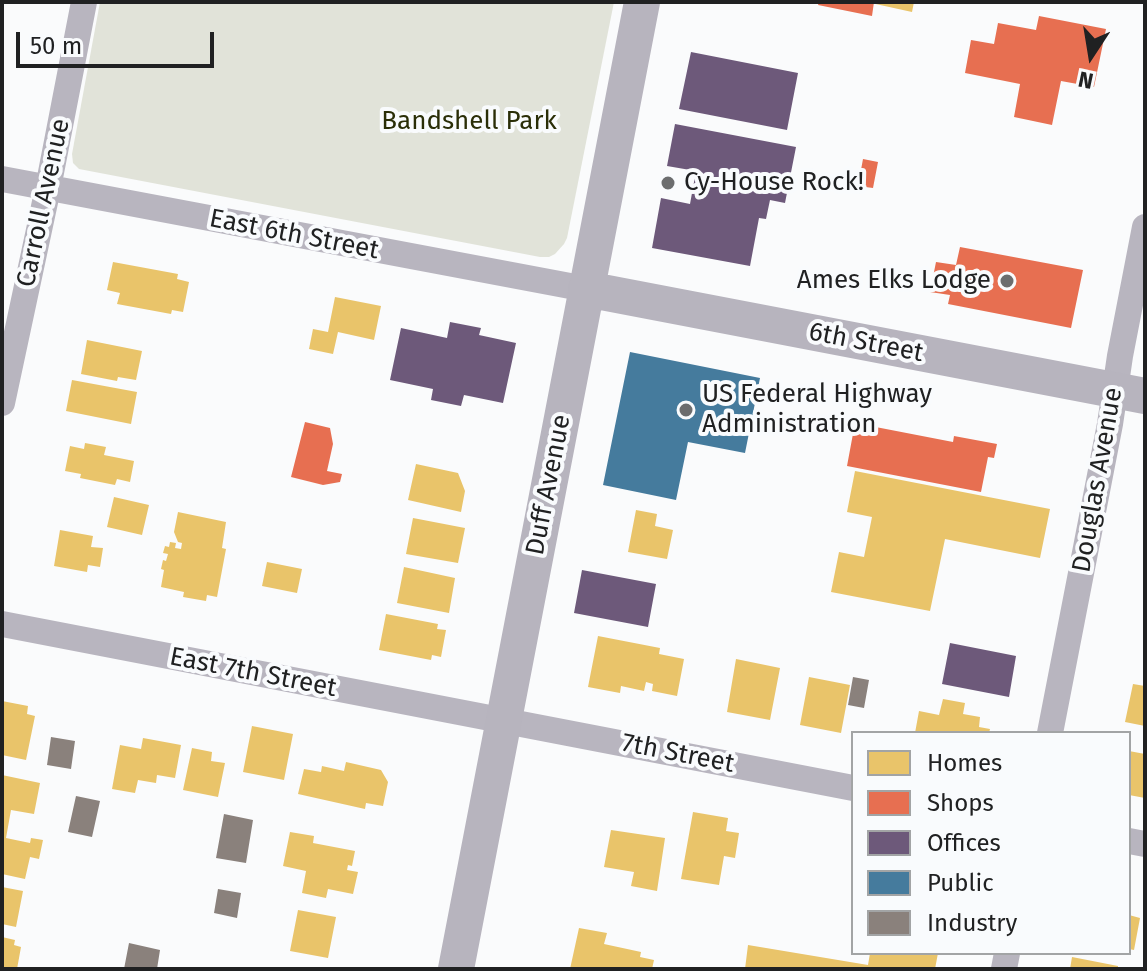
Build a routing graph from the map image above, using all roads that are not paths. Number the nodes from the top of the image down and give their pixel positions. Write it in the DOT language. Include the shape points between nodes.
graph roads {
  1 [pos="84,2"];
  2 [pos="642,2"];
  3 [pos="2,179"];
  4 [pos="48,188"];
  5 [pos="1145,227"];
  6 [pos="586,289"];
  7 [pos="1130,393"];
  8 [pos="2,403"];
  9 [pos="2,624"];
  10 [pos="503,721"];
  11 [pos="1050,731"];
  12 [pos="851,788"];
  13 [pos="456,969"];
  1 -- 4 [label="street, Carroll Avenue"];
  2 -- 6 [label="main road, Duff Avenue"];
  3 -- 4 [label="street, East 6th Street"];
  4 -- 6 [label="street, East 6th Street"];
  4 -- 8 [label="street, Carroll Avenue"];
  5 -- 7 [label="street, Douglas Avenue"];
  6 -- 7 [label="main road, 6th Street"];
  6 -- 10 [label="main road, Duff Avenue"];
  7 -- 11 [label="street, Douglas Avenue"];
  9 -- 10 [label="street, East 7th Street"];
  10 -- 12 [label="street, 7th Street"];
  10 -- 13 [label="main road, Duff Avenue"];
}
